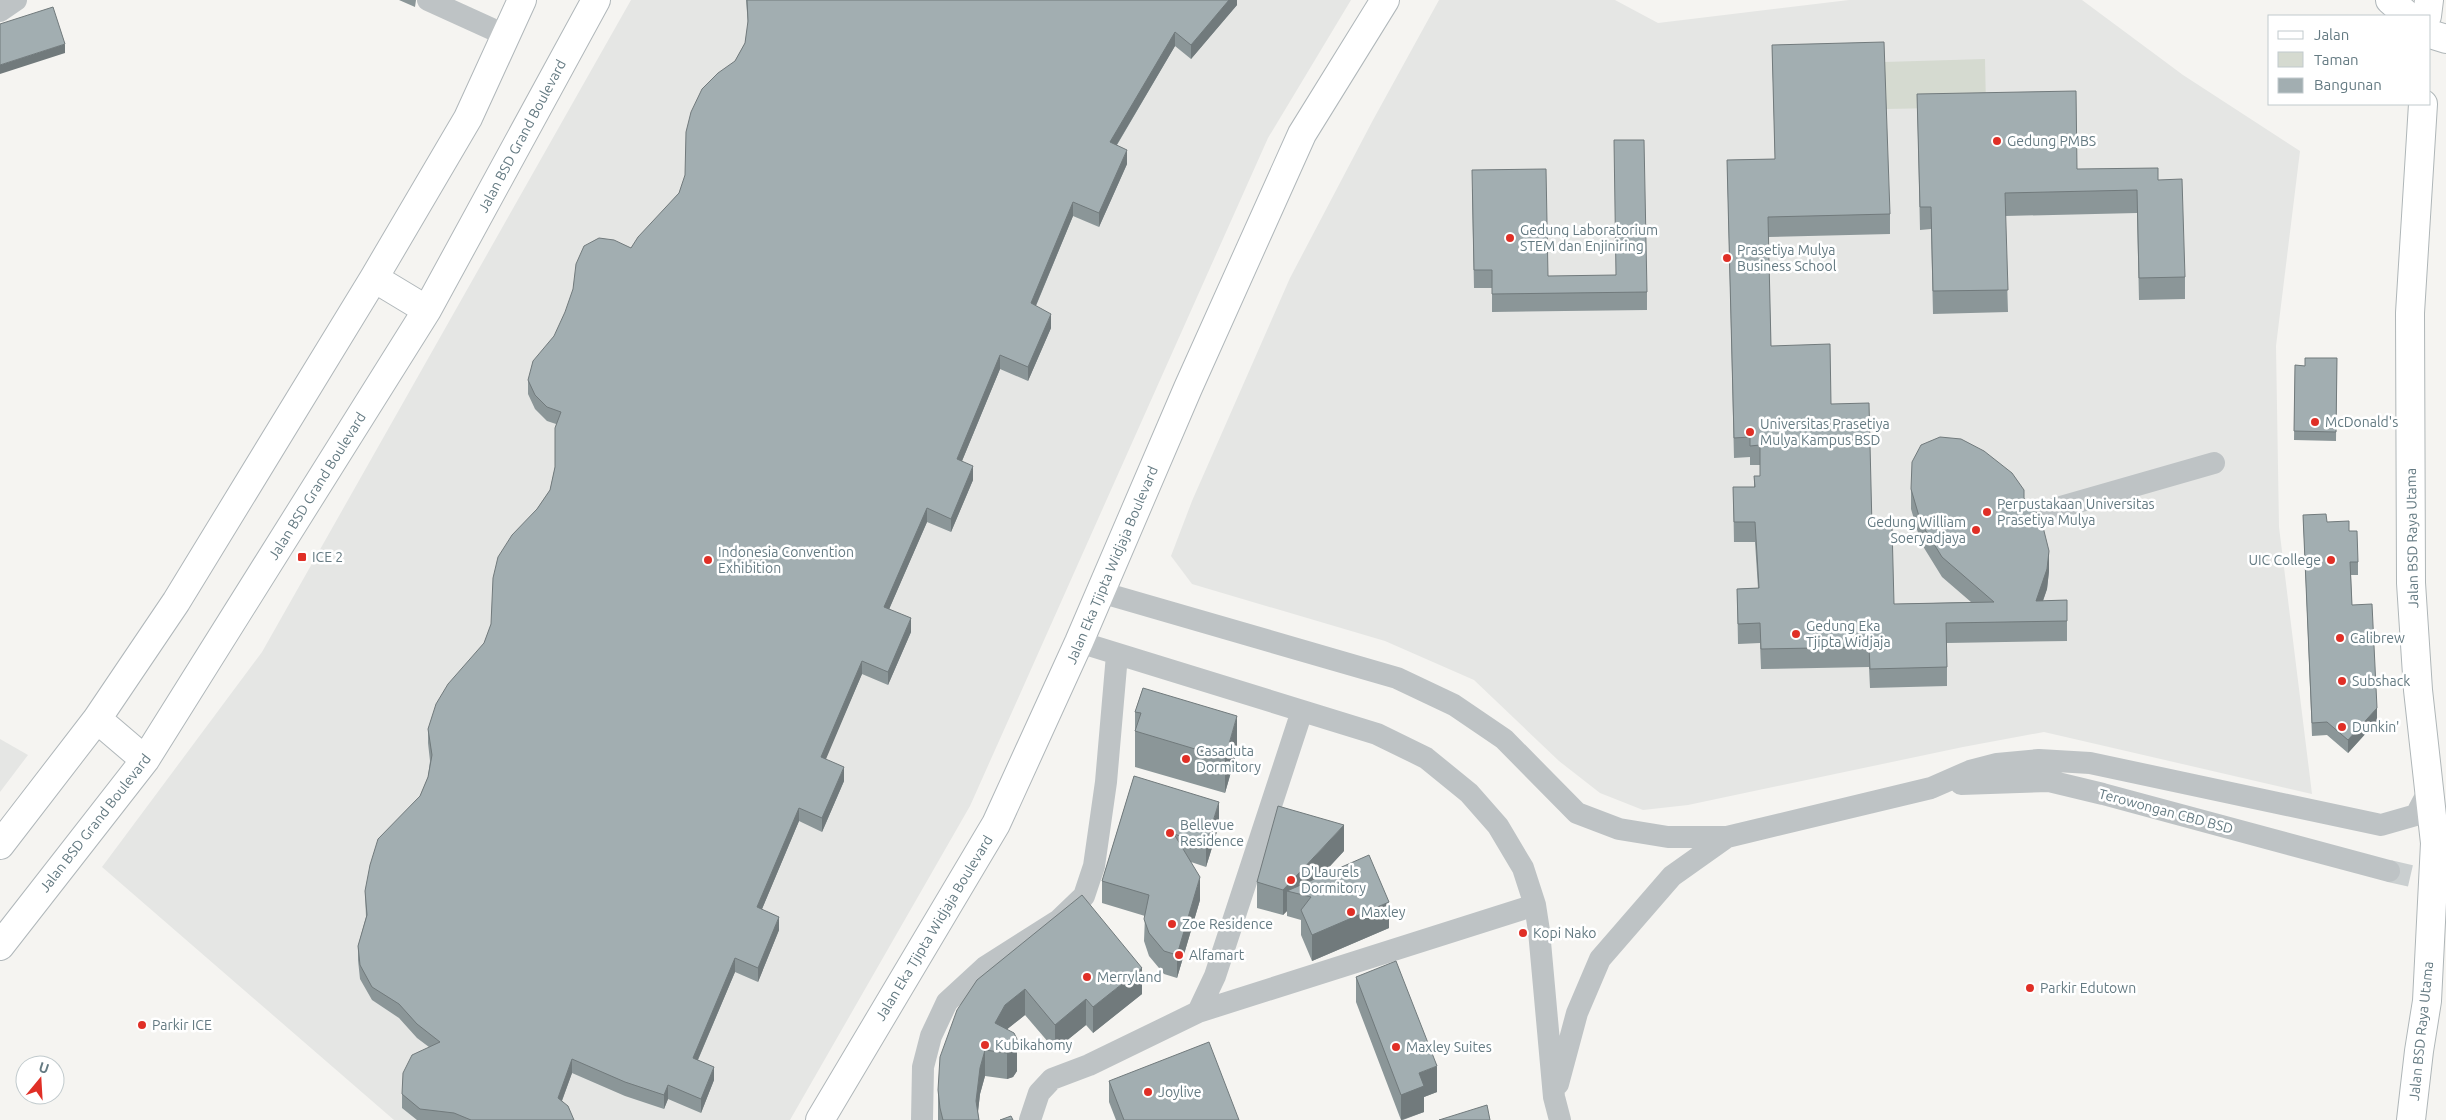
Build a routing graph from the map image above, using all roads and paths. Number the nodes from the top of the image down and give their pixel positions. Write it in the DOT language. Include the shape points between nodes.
graph roads {
  1 [pos="16,0"];
  2 [pos="428,0"];
  3 [pos="522,0"];
  4 [pos="596,0"];
  5 [pos="1385,0"];
  6 [pos="2390,0"];
  7 [pos="2429,0"];
  8 [pos="0,11"];
  9 [pos="2407,15"];
  10 [pos="2427,15"];
  11 [pos="2431,34"];
  12 [pos="505,35"];
  13 [pos="2446,39"];
  14 [pos="2424,105"];
  15 [pos="374,278"];
  16 [pos="427,310"];
  17 [pos="2214,463"];
  18 [pos="2036,514"];
  19 [pos="1100,592"];
  20 [pos="1079,642"];
  21 [pos="1117,655"];
  22 [pos="1302,710"];
  23 [pos="97,719"];
  24 [pos="145,760"];
  25 [pos="1940,785"];
  26 [pos="2429,790"];
  27 [pos="1727,837"];
  28 [pos="0,845"];
  29 [pos="2389,871"];
  30 [pos="1535,905"];
  31 [pos="0,946"];
  32 [pos="1198,1012"];
  33 [pos="1554,1098"];
  34 [pos="820,1120"];
  35 [pos="922,1120"];
  36 [pos="1030,1120"];
  37 [pos="1560,1120"];
  38 [pos="2411,1120"];
  1 -- 8 [label="street"];
  2 -- 12 [label="street"];
  3 -- 12 [label="main road"];
  4 -- 16 [label="main road, Jalan BSD Grand Boulevard"];
  5 -- 19 [label="main road, Jalan Eka Tjipta Widjaja Boulevard" via="1302,134"];
  6 -- 9 [label="main road"];
  7 -- 10 [label="main road"];
  11 -- 13 [label="main road"];
  12 -- 15 [label="main road" via="468,118"];
  14 -- 26 [label="main road, Jalan BSD Raya Utama" via="2410,313 2411,583"];
  15 -- 16 [label="main road"];
  15 -- 23 [label="main road" via="176,602"];
  16 -- 24 [label="main road, Jalan BSD Grand Boulevard"];
  17 -- 18 [label="street"];
  19 -- 20 [label="main road, Jalan Eka Tjipta Widjaja Boulevard"];
  19 -- 27 [label="street" via="1397,678 1454,704 1504,739 1578,813 1618,829 1668,837"];
  20 -- 21 [label="street"];
  20 -- 34 [label="main road, Jalan Eka Tjipta Widjaja Boulevard" via="996,824"];
  21 -- 22 [label="street"];
  21 -- 35 [label="street" via="1102,808 1094,866 1084,896 1059,920 985,967 947,1002 931,1036 924,1067"];
  22 -- 30 [label="street" via="1376,734 1426,758 1469,793 1498,826 1523,868"];
  22 -- 32 [label="street" via="1215,976"];
  23 -- 24 [label="main road"];
  23 -- 28 [label="main road"];
  24 -- 31 [label="main road, Jalan BSD Grand Boulevard"];
  25 -- 26 [label="street" via="1970,771 1997,764 2039,760 2090,763 2381,826 2416,815"];
  25 -- 27 [label="street"];
  25 -- 29 [label="street, Terowongan CBD BSD" via="2049,781"];
  26 -- 38 [label="main road, Jalan BSD Raya Utama" via="2435,844 2434,889 2427,1001"];
  27 -- 33 [label="street" via="1672,876 1600,960 1578,1013"];
  30 -- 32 [label="street"];
  30 -- 33 [label="street"];
  32 -- 36 [label="street" via="1089,1065 1052,1079 1039,1093"];
  33 -- 37 [label="street"];
}
